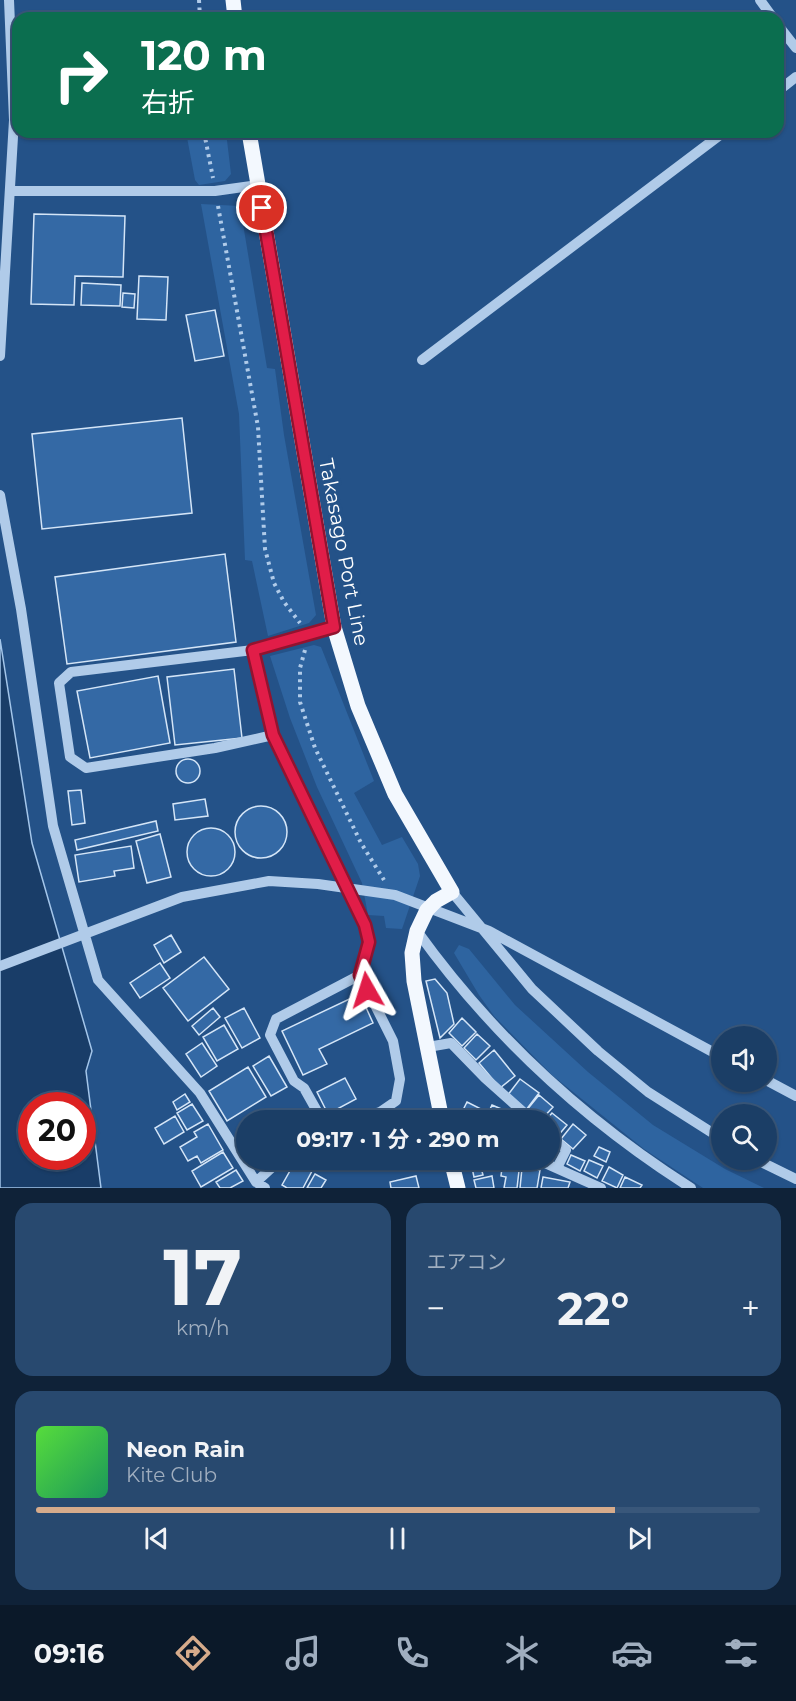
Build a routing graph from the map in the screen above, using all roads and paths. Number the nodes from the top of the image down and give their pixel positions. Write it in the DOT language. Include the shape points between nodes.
graph roads {
  1 [pos="9,0"];
  2 [pos="784,33"];
  3 [pos="796,48"];
  4 [pos="12,72"];
  5 [pos="13,138"];
  6 [pos="205,138"];
  7 [pos="250,138"];
  8 [pos="716,138"];
  9 [pos="258,184"];
  10 [pos="10,191"];
  11 [pos="215,191"];
  12 [pos="0,356"];
  13 [pos="422,360"];
  14 [pos="0,495"];
  15 [pos="334,627"];
  16 [pos="310,634"];
  17 [pos="253,650"];
  18 [pos="273,735"];
  19 [pos="386,882"];
  20 [pos="452,891"];
  21 [pos="417,931"];
  22 [pos="0,966"];
  23 [pos="360,975"];
  24 [pos="428,1047"];
  25 [pos="711,1051"];
  26 [pos="777,1086"];
  27 [pos="796,1096"];
  28 [pos="316,1110"];
  29 [pos="383,1110"];
  30 [pos="442,1110"];
  31 [pos="521,1110"];
  32 [pos="711,1132"];
  33 [pos="560,1145"];
  34 [pos="560,1162"];
  35 [pos="560,1169"];
  36 [pos="272,1170"];
  37 [pos="454,1170"];
  38 [pos="777,1170"];
  39 [pos="796,1179"];
  40 [pos="260,1185"];
  41 [pos="458,1188"];
  42 [pos="601,1188"];
  43 [pos="691,1188"];
  1 -- 4 [label="street"];
  2 -- 3 [label="street"];
  5 -- 10 [label="street"];
  6 -- 11 [label="path"];
  7 -- 9 [label="main road, Takasago Port Line"];
  8 -- 13 [label="street"];
  9 -- 11 [label="street"];
  9 -- 15 [label="main road, Takasago Port Line"];
  10 -- 11 [label="street"];
  10 -- 12 [label="street"];
  11 -- 16 [label="path" via="258,427 269,569 284,602"];
  14 -- 40 [label="street" via="21,609 52,826 98,980 200,1093"];
  15 -- 16 [label="street"];
  15 -- 20 [label="main road, Takasago Port Line" via="358,706 395,794"];
  16 -- 17 [label="street"];
  16 -- 19 [label="path" via="300,668 300,702 336,793"];
  17 -- 18 [label="street"];
  17 -- 18 [label="street" via="71,672 59,683 70,758 86,768"];
  18 -- 23 [label="street" via="365,925 369,942"];
  20 -- 21 [label="main road" via="427,909"];
  20 -- 32 [label="street" via="532,989 598,1051 648,1092"];
  21 -- 24 [label="main road" via="412,953 414,981"];
  21 -- 43 [label="street" via="448,974 526,1060 606,1128"];
  22 -- 25 [label="street" via="182,897 269,881 318,884 395,895 489,931"];
  23 -- 28 [label="street" via="276,1019 270,1035 294,1081 304,1088"];
  23 -- 29 [label="street" via="393,1041 400,1079 396,1101"];
  24 -- 30 [label="main road"];
  24 -- 31 [label="street" via="452,1042"];
  26 -- 27 [label="street"];
  33 -- 34 [label="street" via="566,1150"];
  35 -- 42 [label="street"];
  36 -- 40 [label="street"];
  37 -- 41 [label="main road"];
  38 -- 39 [label="street"];
}
